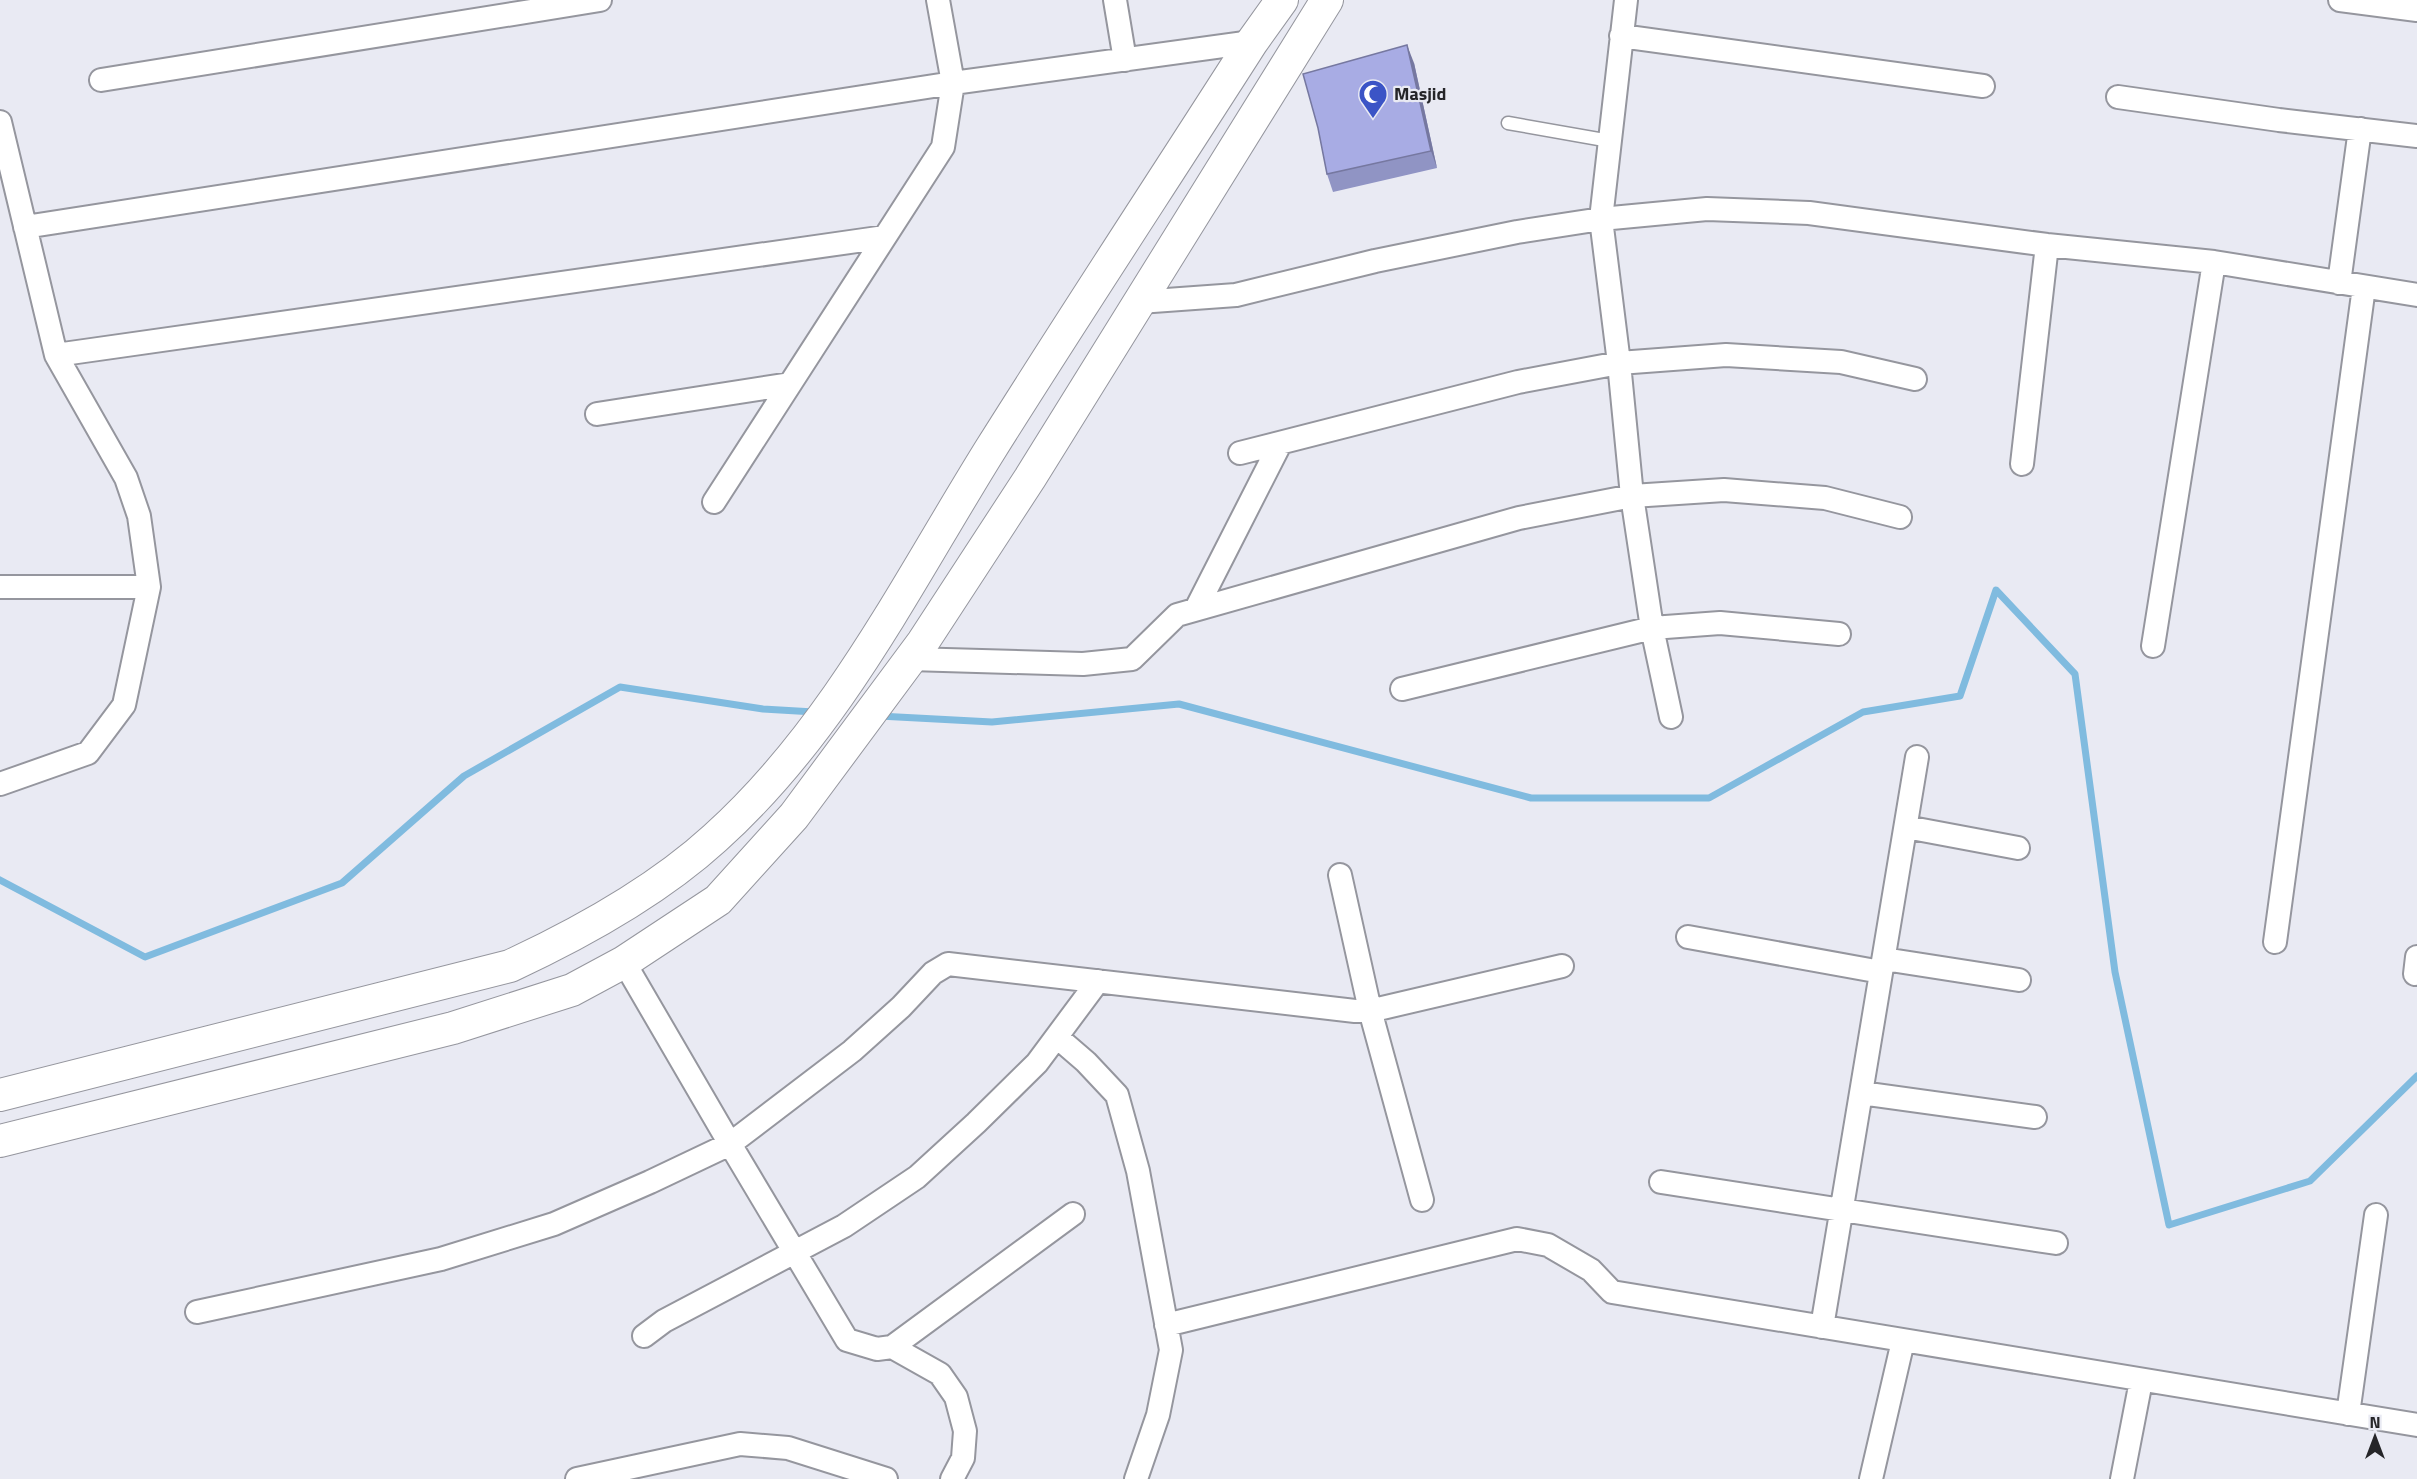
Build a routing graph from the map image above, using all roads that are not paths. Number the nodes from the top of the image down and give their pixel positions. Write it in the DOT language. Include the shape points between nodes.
graph roads {
  1 [pos="600,0"];
  2 [pos="938,0"];
  3 [pos="1115,0"];
  4 [pos="1282,0"];
  5 [pos="1327,0"];
  6 [pos="1626,0"];
  7 [pos="2340,0"];
  8 [pos="2417,10"];
  9 [pos="1621,36"];
  10 [pos="1252,42"];
  11 [pos="1125,60"];
  12 [pos="101,80"];
  13 [pos="953,83"];
  14 [pos="1983,86"];
  15 [pos="2118,97"];
  16 [pos="0,122"];
  17 [pos="1508,123"];
  18 [pos="2360,129"];
  19 [pos="2417,136"];
  20 [pos="1610,141"];
  21 [pos="1601,219"];
  22 [pos="25,227"];
  23 [pos="885,237"];
  24 [pos="2047,245"];
  25 [pos="2214,262"];
  26 [pos="2339,283"];
  27 [pos="2364,287"];
  28 [pos="2417,295"];
  29 [pos="1139,302"];
  30 [pos="56,356"];
  31 [pos="1619,363"];
  32 [pos="1915,379"];
  33 [pos="790,384"];
  34 [pos="597,414"];
  35 [pos="1280,444"];
  36 [pos="990,451"];
  37 [pos="1240,453"];
  38 [pos="2022,464"];
  39 [pos="1029,478"];
  40 [pos="1632,496"];
  41 [pos="714,502"];
  42 [pos="1900,517"];
  43 [pos="0,586"];
  44 [pos="149,587"];
  45 [pos="1196,609"];
  46 [pos="1652,627"];
  47 [pos="1839,633"];
  48 [pos="2153,646"];
  49 [pos="903,669"];
  50 [pos="1402,690"];
  51 [pos="1671,717"];
  52 [pos="1917,757"];
  53 [pos="0,784"];
  54 [pos="1906,827"];
  55 [pos="2018,848"];
  56 [pos="1340,876"];
  57 [pos="1688,937"];
  58 [pos="2275,942"];
  59 [pos="624,962"];
  60 [pos="1882,965"];
  61 [pos="1562,966"];
  62 [pos="2019,980"];
  63 [pos="1098,981"];
  64 [pos="1370,1010"];
  65 [pos="1057,1037"];
  66 [pos="1861,1093"];
  67 [pos="0,1095"];
  68 [pos="2035,1117"];
  69 [pos="0,1141"];
  70 [pos="730,1144"];
  71 [pos="1661,1182"];
  72 [pos="1422,1200"];
  73 [pos="1842,1210"];
  74 [pos="1072,1214"];
  75 [pos="2376,1215"];
  76 [pos="2056,1243"];
  77 [pos="794,1252"];
  78 [pos="197,1312"];
  79 [pos="1166,1325"];
  80 [pos="1822,1328"];
  81 [pos="644,1336"];
  82 [pos="1903,1341"];
  83 [pos="892,1347"];
  84 [pos="2141,1381"];
  85 [pos="2348,1414"];
  86 [pos="2417,1425"];
  87 [pos="577,1479"];
  88 [pos="886,1479"];
  89 [pos="952,1479"];
  90 [pos="1136,1479"];
  91 [pos="1871,1479"];
  92 [pos="2122,1479"];
  1 -- 12 [label="street"];
  2 -- 13 [label="street"];
  3 -- 11 [label="street"];
  4 -- 10 [label="street"];
  5 -- 29 [label="street"];
  6 -- 9 [label="street"];
  7 -- 8 [label="street"];
  9 -- 14 [label="street"];
  9 -- 20 [label="street"];
  10 -- 11 [label="street"];
  10 -- 36 [label="street"];
  11 -- 13 [label="street"];
  13 -- 22 [label="street"];
  13 -- 23 [label="street" via="943,147"];
  15 -- 18 [label="street"];
  16 -- 22 [label="street"];
  17 -- 20 [label="lane"];
  18 -- 19 [label="street"];
  18 -- 26 [label="street"];
  20 -- 21 [label="street"];
  21 -- 24 [label="street" via="1707,209 1809,213"];
  21 -- 29 [label="street" via="1375,261 1236,295"];
  21 -- 31 [label="street"];
  22 -- 30 [label="street"];
  23 -- 30 [label="street"];
  23 -- 33 [label="street"];
  24 -- 25 [label="street"];
  24 -- 38 [label="street"];
  25 -- 26 [label="street"];
  25 -- 48 [label="street"];
  26 -- 27 [label="street"];
  27 -- 28 [label="street"];
  27 -- 58 [label="street"];
  29 -- 39 [label="street"];
  30 -- 44 [label="street" via="126,478 139,516"];
  31 -- 32 [label="street" via="1749,357 1841,362"];
  31 -- 35 [label="street" via="1518,382"];
  31 -- 40 [label="street"];
  33 -- 34 [label="street"];
  33 -- 41 [label="street"];
  35 -- 37 [label="street"];
  35 -- 45 [label="street"];
  36 -- 39 [label="street"];
  36 -- 67 [label="street" via="817,726 766,788 713,840 652,886 573,936 510,966"];
  39 -- 49 [label="street"];
  40 -- 42 [label="street" via="1724,490 1825,498"];
  40 -- 45 [label="street" via="1520,518"];
  40 -- 46 [label="street"];
  43 -- 44 [label="street"];
  44 -- 53 [label="street" via="124,705 88,753"];
  45 -- 49 [label="street" via="1177,615 1132,659"];
  46 -- 47 [label="street" via="1720,623"];
  46 -- 50 [label="street"];
  46 -- 51 [label="street"];
  49 -- 59 [label="street" via="794,816 718,900"];
  52 -- 54 [label="street"];
  54 -- 55 [label="street"];
  54 -- 60 [label="street"];
  56 -- 64 [label="street"];
  57 -- 60 [label="street"];
  59 -- 69 [label="street" via="572,990 453,1028"];
  59 -- 70 [label="street"];
  60 -- 62 [label="street"];
  60 -- 66 [label="street"];
  61 -- 64 [label="street"];
  63 -- 64 [label="street"];
  63 -- 65 [label="street"];
  63 -- 70 [label="street" via="948,964 933,973 852,1051"];
  64 -- 72 [label="street"];
  65 -- 77 [label="street" via="1037,1063 917,1177 844,1226"];
  65 -- 79 [label="street" via="1117,1095 1138,1171"];
  66 -- 68 [label="street"];
  66 -- 73 [label="street"];
  70 -- 77 [label="street"];
  70 -- 78 [label="street" via="554,1224 441,1259"];
  71 -- 73 [label="street"];
  73 -- 76 [label="street"];
  73 -- 80 [label="street"];
  74 -- 83 [label="street"];
  75 -- 85 [label="street"];
  77 -- 81 [label="street" via="664,1321"];
  77 -- 83 [label="street" via="848,1340 877,1349"];
  79 -- 80 [label="street" via="1517,1239 1548,1245 1591,1270 1612,1292"];
  79 -- 90 [label="street" via="1171,1350 1158,1415"];
  80 -- 82 [label="street"];
  82 -- 84 [label="street"];
  82 -- 91 [label="street"];
  83 -- 89 [label="street" via="940,1374 956,1397 965,1431 963,1458"];
  84 -- 85 [label="street"];
  84 -- 92 [label="street"];
  85 -- 86 [label="street"];
  87 -- 88 [label="street" via="740,1444 788,1448"];
}
